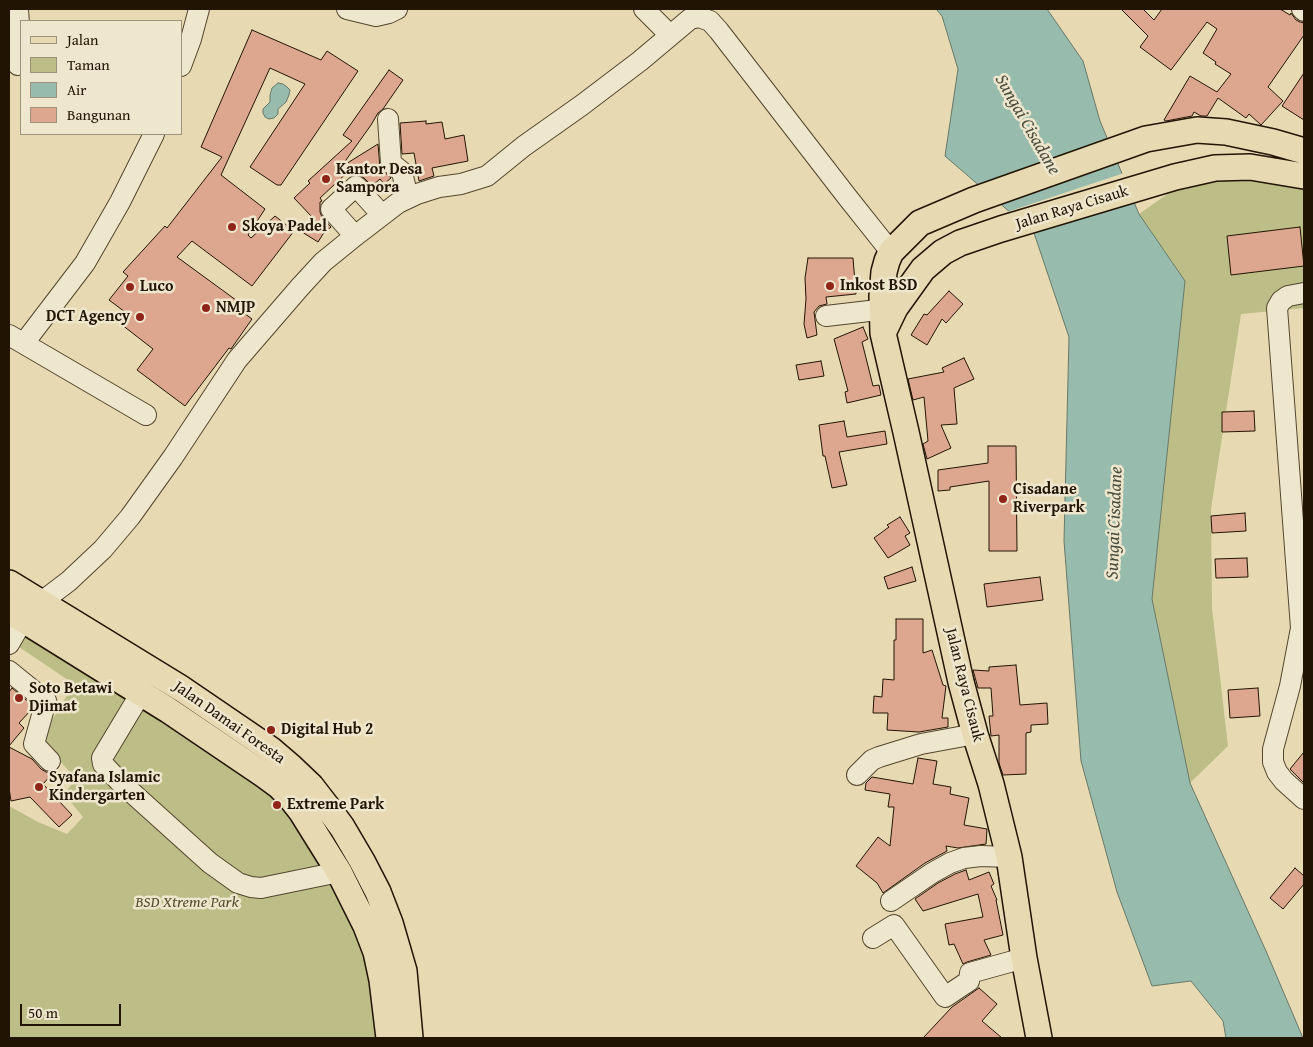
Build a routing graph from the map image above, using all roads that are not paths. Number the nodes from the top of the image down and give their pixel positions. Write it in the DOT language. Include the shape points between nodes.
graph roads {
  1 [pos="18,9"];
  2 [pos="199,9"];
  3 [pos="397,9"];
  4 [pos="644,9"];
  5 [pos="355,10"];
  6 [pos="670,36"];
  7 [pos="182,63"];
  8 [pos="18,65"];
  9 [pos="388,119"];
  10 [pos="154,135"];
  11 [pos="1304,151"];
  12 [pos="1304,176"];
  13 [pos="408,198"];
  14 [pos="382,215"];
  15 [pos="355,236"];
  16 [pos="891,252"];
  17 [pos="1304,293"];
  18 [pos="826,316"];
  19 [pos="887,317"];
  20 [pos="16,339"];
  21 [pos="146,415"];
  22 [pos="9,583"];
  23 [pos="24,611"];
  24 [pos="9,644"];
  25 [pos="9,671"];
  26 [pos="182,689"];
  27 [pos="141,693"];
  28 [pos="168,710"];
  29 [pos="975,734"];
  30 [pos="50,761"];
  31 [pos="857,775"];
  32 [pos="1304,799"];
  33 [pos="1009,857"];
  34 [pos="339,872"];
  35 [pos="891,901"];
  36 [pos="873,938"];
  37 [pos="1024,958"];
  38 [pos="389,1038"];
  39 [pos="410,1038"];
  40 [pos="1039,1038"];
  1 -- 8 [label="street"];
  2 -- 7 [label="street"];
  3 -- 5 [label="street" via="376,16"];
  4 -- 6 [label="street"];
  6 -- 13 [label="street" via="487,176"];
  6 -- 16 [label="street" via="690,19 699,17 710,21"];
  9 -- 13 [label="street" via="391,163 402,172"];
  10 -- 20 [label="street" via="85,263"];
  11 -- 16 [label="main road, Jalan Raya Cisauk" via="1226,132 1197,130 1146,140 974,200 920,223"];
  12 -- 19 [label="main road, Jalan Raya Cisauk" via="1250,167 1215,168 1001,229 943,252 923,269"];
  13 -- 14 [label="street"];
  14 -- 15 [label="street"];
  14 -- 15 [label="street" via="356,186 331,209"];
  15 -- 23 [label="street" via="323,262 237,360 173,457 103,549 69,580"];
  16 -- 19 [label="main road, Jalan Raya Cisauk" via="884,272"];
  17 -- 32 [label="street" via="1288,296 1277,308 1301,628 1273,749 1273,762 1277,772"];
  18 -- 19 [label="street"];
  19 -- 29 [label="main road, Jalan Raya Cisauk" via="906,432"];
  20 -- 21 [label="street"];
  22 -- 23 [label="main road, Jalan Damai Foresta"];
  23 -- 24 [label="street"];
  23 -- 26 [label="main road, Jalan Damai Foresta"];
  23 -- 27 [label="main road, Jalan Damai Foresta"];
  25 -- 30 [label="street" via="46,701 34,744"];
  26 -- 28 [label="main road"];
  26 -- 39 [label="main road, Jalan Damai Foresta" via="270,748 311,786 342,827 378,892 390,923 404,971"];
  27 -- 28 [label="main road, Jalan Damai Foresta"];
  27 -- 34 [label="street" via="102,762 196,851 219,870 251,887 261,888"];
  28 -- 34 [label="main road, Jalan Damai Foresta" via="279,786 301,812"];
  29 -- 31 [label="street" via="921,744 879,757"];
  29 -- 33 [label="main road, Jalan Raya Cisauk"];
  33 -- 35 [label="street" via="981,856 950,863"];
  33 -- 37 [label="main road, Jalan Raya Cisauk"];
  34 -- 38 [label="main road, Jalan Damai Foresta" via="376,952"];
  36 -- 37 [label="street" via="894,925 945,997 969,981 970,973"];
  37 -- 40 [label="main road, Jalan Raya Cisauk"];
}
